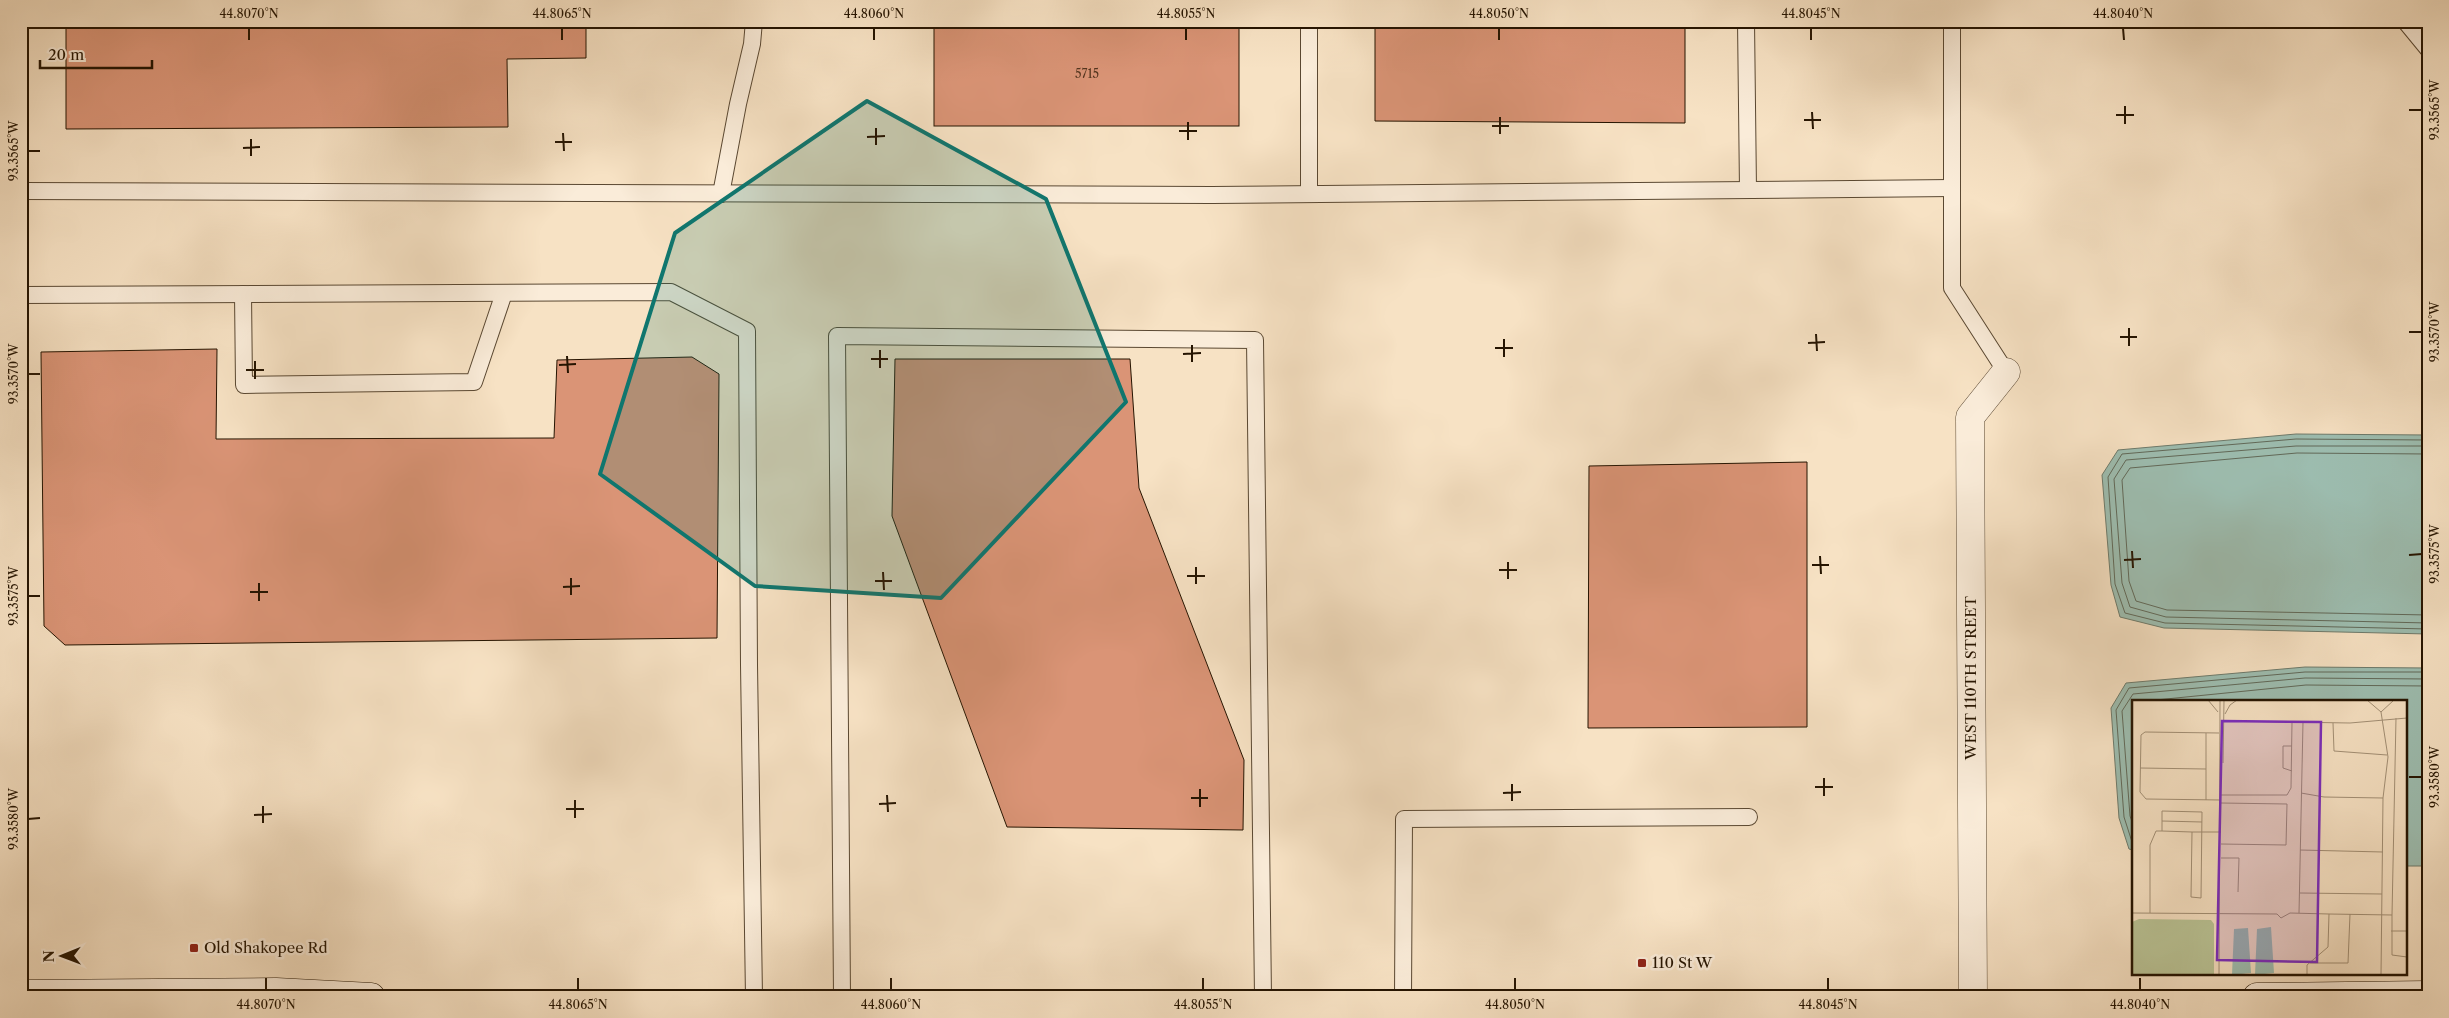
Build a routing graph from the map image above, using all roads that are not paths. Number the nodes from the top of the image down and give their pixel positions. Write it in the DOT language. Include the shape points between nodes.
graph roads {
  1 [pos="754,21"];
  2 [pos="1309,21"];
  3 [pos="1746,21"];
  4 [pos="1952,21"];
  5 [pos="2405,21"];
  6 [pos="2428,49"];
  7 [pos="1952,188"];
  8 [pos="1748,190"];
  9 [pos="21,191"];
  10 [pos="721,194"];
  11 [pos="1308,194"];
  12 [pos="504,293"];
  13 [pos="243,294"];
  14 [pos="21,295"];
  15 [pos="2006,372"];
  16 [pos="1748,817"];
  17 [pos="21,994"];
  18 [pos="2428,996"];
  19 [pos="370,997"];
  20 [pos="754,997"];
  21 [pos="842,997"];
  22 [pos="1263,997"];
  23 [pos="1403,997"];
  24 [pos="1973,997"];
  25 [pos="2257,997"];
  1 -- 10 [label="lane"];
  2 -- 11 [label="lane"];
  3 -- 8 [label="lane"];
  4 -- 7 [label="lane"];
  5 -- 6 [label="lane"];
  7 -- 8 [label="lane"];
  7 -- 15 [label="lane" via="1952,288"];
  8 -- 11 [label="lane"];
  9 -- 10 [label="lane"];
  10 -- 11 [label="lane"];
  12 -- 13 [label="lane"];
  12 -- 13 [label="lane" via="474,382 244,385"];
  12 -- 20 [label="lane" via="670,292 747,331"];
  13 -- 14 [label="lane"];
  15 -- 24 [label="street, WEST 110TH STREET" via="1970,417"];
  16 -- 23 [label="lane" via="1404,819"];
  17 -- 19 [label="street" via="276,992"];
  18 -- 25 [label="street"];
  21 -- 22 [label="lane" via="838,336 1255,340"];
}
